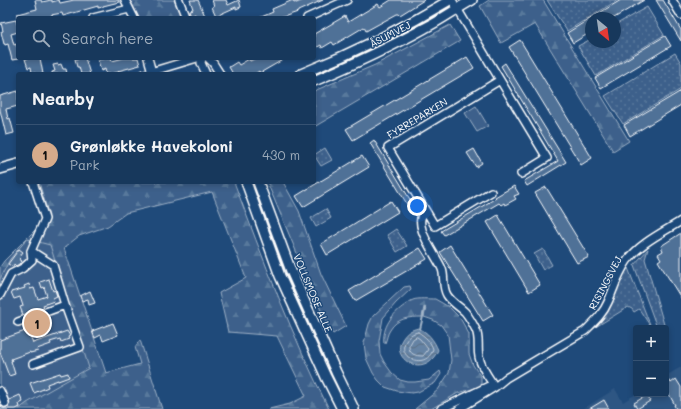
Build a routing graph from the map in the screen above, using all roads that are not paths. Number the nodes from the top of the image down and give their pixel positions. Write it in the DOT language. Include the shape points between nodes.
graph roads {
  1 [pos="125,0"];
  2 [pos="179,0"];
  3 [pos="347,0"];
  4 [pos="451,0"];
  5 [pos="472,0"];
  6 [pos="672,0"];
  7 [pos="129,9"];
  8 [pos="457,9"];
  9 [pos="681,15"];
  10 [pos="101,16"];
  11 [pos="133,16"];
  12 [pos="185,16"];
  13 [pos="311,16"];
  14 [pos="149,60"];
  15 [pos="191,60"];
  16 [pos="202,60"];
  17 [pos="210,60"];
  18 [pos="152,72"];
  19 [pos="205,72"];
  20 [pos="219,72"];
  21 [pos="306,72"];
  22 [pos="316,80"];
  23 [pos="500,80"];
  24 [pos="16,165"];
  25 [pos="0,169"];
  26 [pos="521,174"];
  27 [pos="34,184"];
  28 [pos="247,184"];
  29 [pos="259,184"];
  30 [pos="491,192"];
  31 [pos="426,211"];
  32 [pos="681,221"];
  33 [pos="31,251"];
  34 [pos="0,295"];
  35 [pos="65,305"];
  36 [pos="18,322"];
  37 [pos="33,364"];
  38 [pos="494,386"];
  39 [pos="0,390"];
  40 [pos="5,403"];
  41 [pos="342,409"];
  42 [pos="354,409"];
  43 [pos="441,409"];
  44 [pos="459,409"];
  1 -- 7 [label="street"];
  2 -- 12 [label="street"];
  3 -- 13 [label="street"];
  4 -- 8 [label="street"];
  4 -- 21 [label="street, ÅSUMVEJ" via="382,38"];
  5 -- 8 [label="street, ÅSUMVEJ"];
  6 -- 9 [label="street"];
  7 -- 10 [label="street"];
  7 -- 11 [label="street"];
  8 -- 22 [label="street, ÅSUMVEJ" via="426,28"];
  8 -- 23 [label="street"];
  14 -- 18 [label="street"];
  15 -- 18 [label="street"];
  16 -- 19 [label="street"];
  17 -- 20 [label="street"];
  23 -- 26 [label="street" via="547,158"];
  23 -- 31 [label="street, FYRREPARKEN" via="388,148"];
  24 -- 25 [label="street"];
  27 -- 33 [label="street" via="45,219"];
  28 -- 41 [label="street" via="280,276"];
  29 -- 42 [label="street, VOLLSMOSE ALLE" via="291,271"];
  30 -- 31 [label="street, FYRREPARKEN" via="435,226"];
  31 -- 38 [label="street" via="421,219 422,229 442,270 445,292 465,312 476,331 479,359"];
  32 -- 38 [label="street, RISINGSVEJ" via="646,242 628,259 621,269 608,304 585,331"];
  33 -- 34 [label="street" via="32,260 10,274"];
  33 -- 35 [label="street" via="53,265"];
  35 -- 36 [label="street"];
  35 -- 37 [label="street" via="80,347"];
  38 -- 43 [label="street, RISINGSVEJ"];
  38 -- 44 [label="street, RISINGSVEJ"];
  39 -- 40 [label="street"];
}
